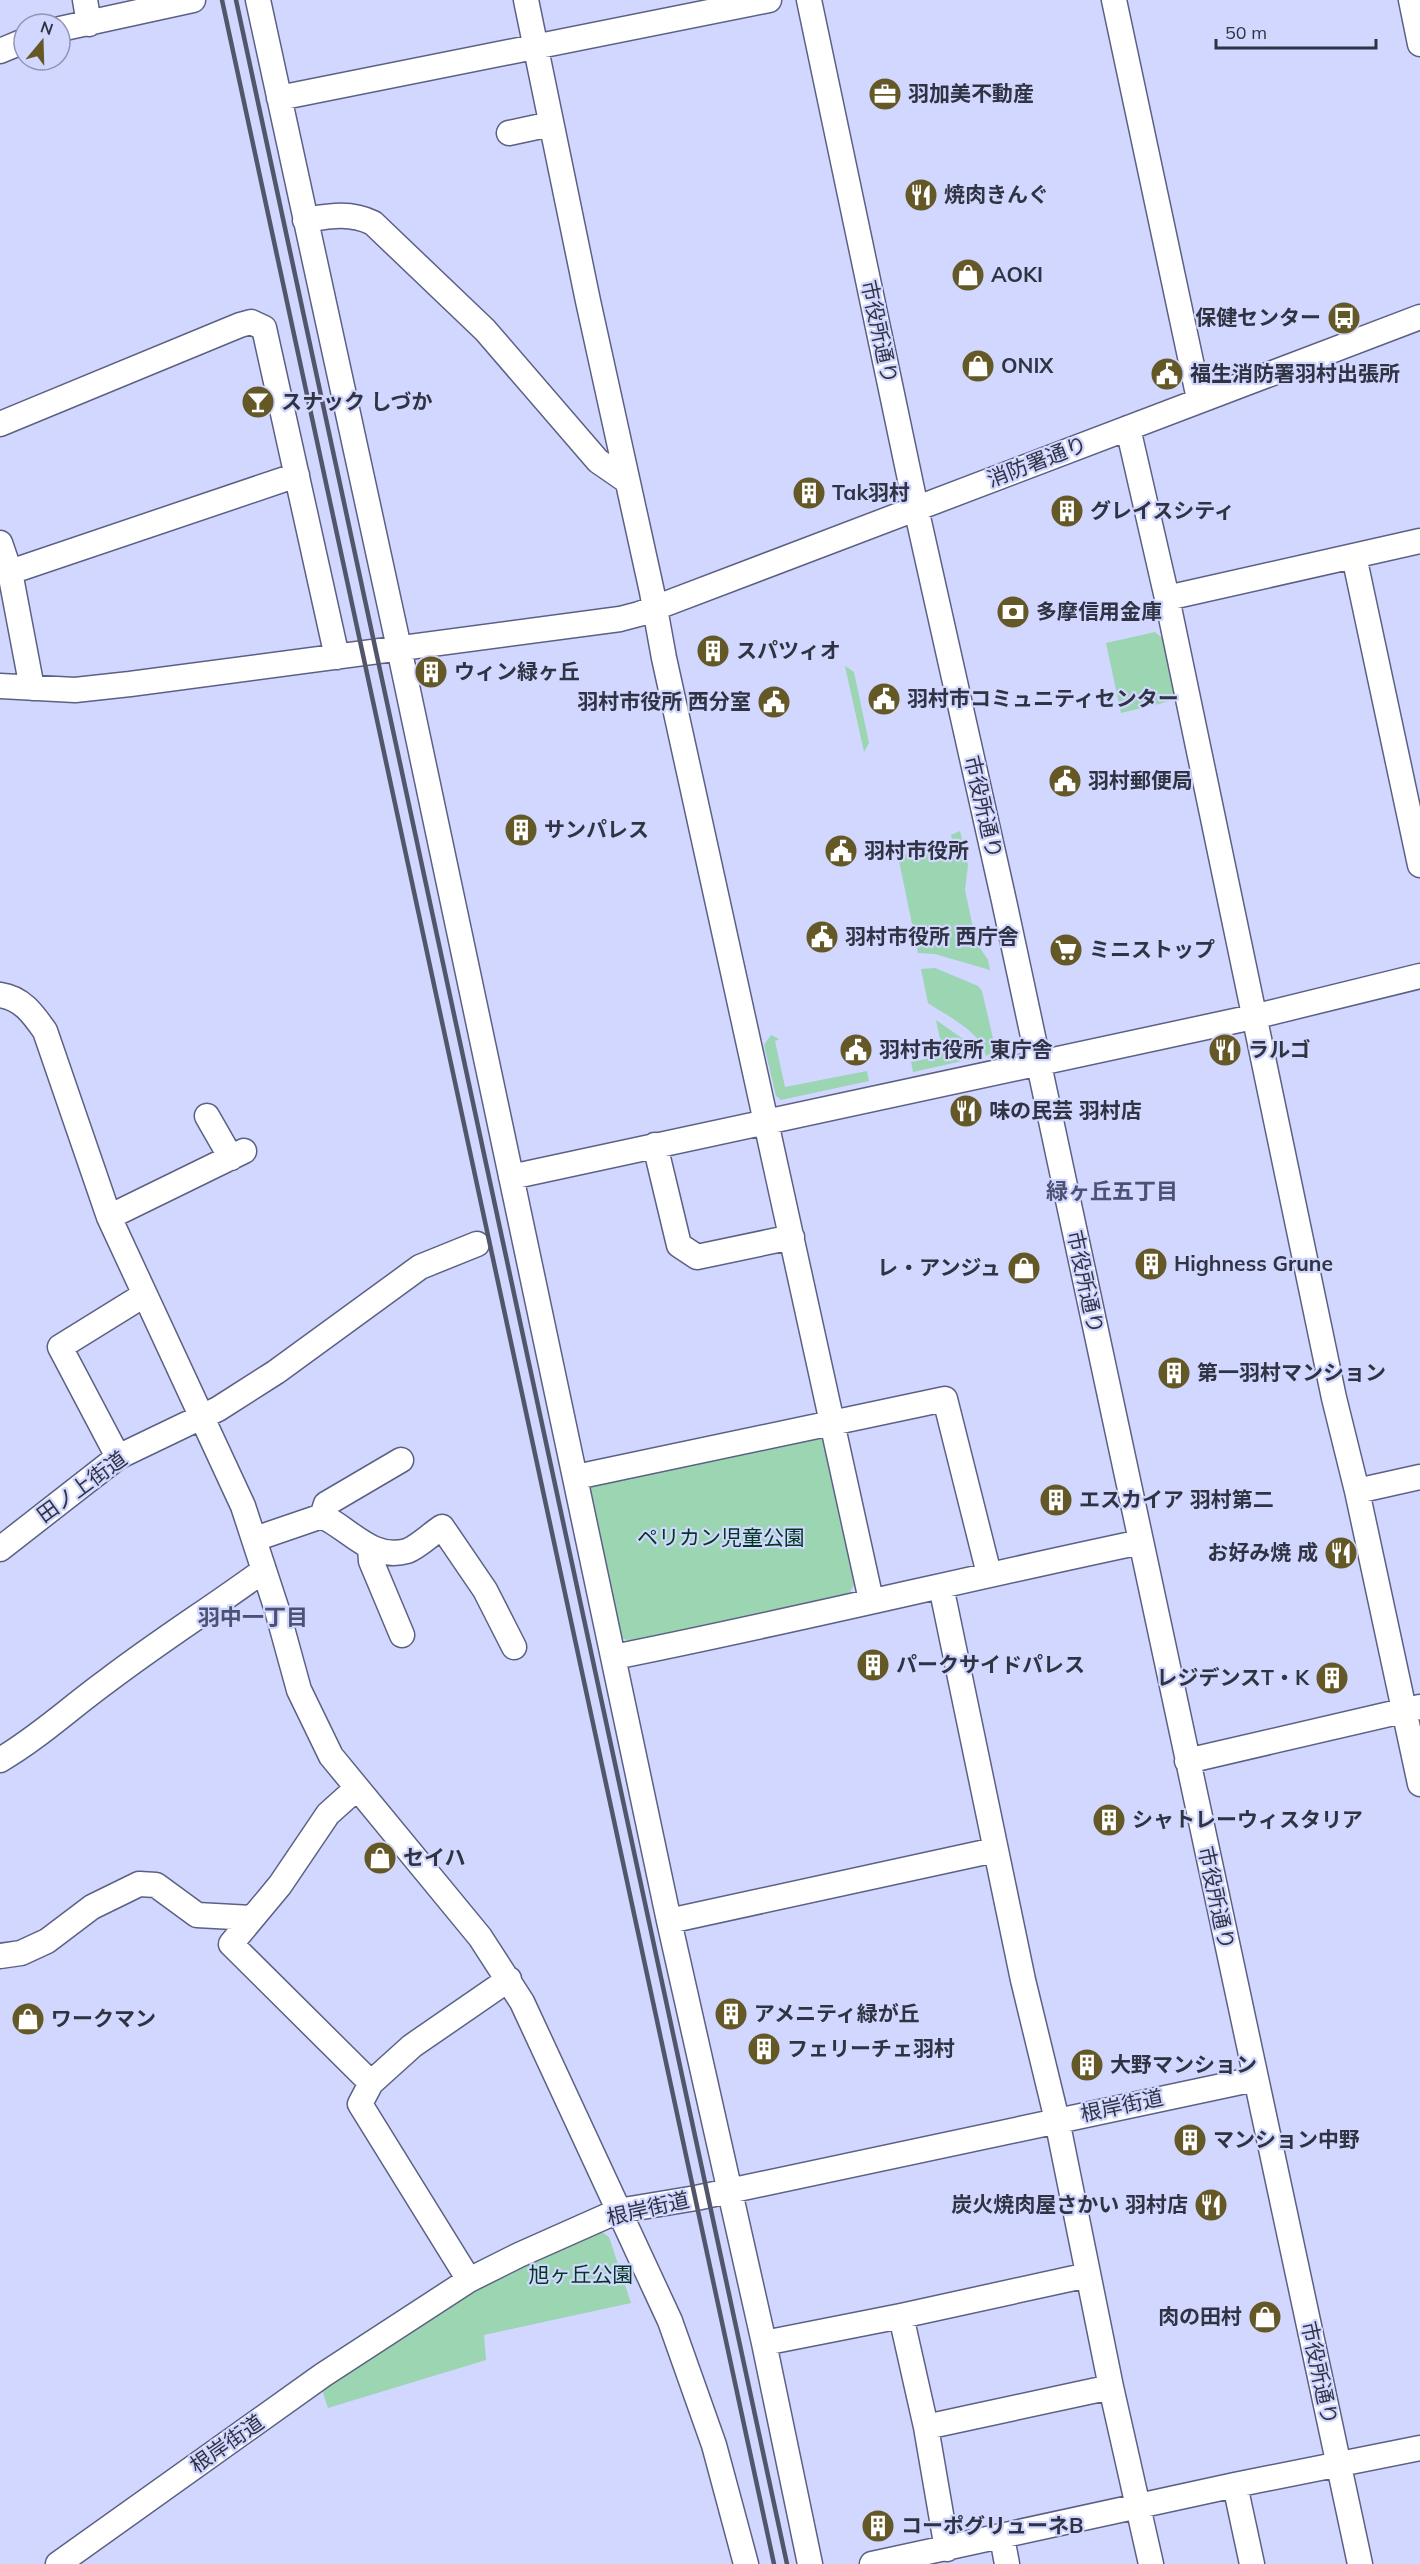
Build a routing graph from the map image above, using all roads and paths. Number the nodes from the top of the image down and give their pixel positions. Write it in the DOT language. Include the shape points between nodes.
graph roads {
  1 [pos="85,0"];
  2 [pos="193,0"];
  3 [pos="258,0"];
  4 [pos="526,0"];
  5 [pos="769,0"];
  6 [pos="809,0"];
  7 [pos="1114,0"];
  8 [pos="1411,0"];
  9 [pos="89,24"];
  10 [pos="72,27"];
  11 [pos="1420,44"];
  12 [pos="536,46"];
  13 [pos="279,99"];
  14 [pos="551,124"];
  15 [pos="509,133"];
  16 [pos="305,220"];
  17 [pos="1420,316"];
  18 [pos="1199,399"];
  19 [pos="0,424"];
  20 [pos="1128,428"];
  21 [pos="297,475"];
  22 [pos="627,481"];
  23 [pos="916,508"];
  24 [pos="1420,541"];
  25 [pos="0,543"];
  26 [pos="1354,556"];
  27 [pos="10,572"];
  28 [pos="1167,598"];
  29 [pos="655,609"];
  30 [pos="399,648"];
  31 [pos="337,657"];
  32 [pos="0,686"];
  33 [pos="32,688"];
  34 [pos="1420,865"];
  35 [pos="1420,976"];
  36 [pos="0,995"];
  37 [pos="1253,1017"];
  38 [pos="1038,1064"];
  39 [pos="207,1116"];
  40 [pos="766,1121"];
  41 [pos="656,1145"];
  42 [pos="512,1177"];
  43 [pos="109,1217"];
  44 [pos="792,1237"];
  45 [pos="477,1244"];
  46 [pos="144,1295"];
  47 [pos="201,1416"];
  48 [pos="832,1421"];
  49 [pos="118,1457"];
  50 [pos="401,1460"];
  51 [pos="576,1477"];
  52 [pos="1420,1477"];
  53 [pos="1357,1491"];
  54 [pos="322,1516"];
  55 [pos="255,1539"];
  56 [pos="1141,1542"];
  57 [pos="370,1548"];
  58 [pos="0,1549"];
  59 [pos="264,1569"];
  60 [pos="989,1574"];
  61 [pos="941,1587"];
  62 [pos="871,1600"];
  63 [pos="402,1635"];
  64 [pos="514,1647"];
  65 [pos="614,1657"];
  66 [pos="1413,1708"];
  67 [pos="0,1761"];
  68 [pos="1187,1761"];
  69 [pos="1420,1784"];
  70 [pos="357,1788"];
  71 [pos="995,1850"];
  72 [pos="252,1918"];
  73 [pos="669,1920"];
  74 [pos="0,1956"];
  75 [pos="509,1979"];
  76 [pos="1255,2079"];
  77 [pos="371,2083"];
  78 [pos="1057,2120"];
  79 [pos="730,2190"];
  80 [pos="618,2211"];
  81 [pos="1088,2275"];
  82 [pos="469,2280"];
  83 [pos="901,2316"];
  84 [pos="764,2343"];
  85 [pos="1111,2388"];
  86 [pos="926,2427"];
  87 [pos="1420,2448"];
  88 [pos="1339,2464"];
  89 [pos="1235,2485"];
  90 [pos="1139,2507"];
  91 [pos="1002,2537"];
  92 [pos="947,2549"];
  93 [pos="58,2564"];
  94 [pos="747,2564"];
  95 [pos="810,2564"];
  96 [pos="872,2564"];
  97 [pos="1007,2564"];
  98 [pos="1151,2564"];
  99 [pos="1252,2564"];
  100 [pos="1360,2564"];
  1 -- 9 [label="street"];
  2 -- 9 [label="street"];
  3 -- 13 [label="street"];
  4 -- 12 [label="street"];
  5 -- 12 [label="street"];
  6 -- 23 [label="street, 市役所通り"];
  7 -- 18 [label="street"];
  8 -- 11 [label="street"];
  9 -- 10 [label="street"];
  12 -- 13 [label="street"];
  12 -- 14 [label="street"];
  13 -- 16 [label="street"];
  14 -- 15 [label="street"];
  14 -- 22 [label="street"];
  16 -- 22 [label="street" via="343,215 359,216 373,223 485,330 598,461"];
  16 -- 30 [label="street"];
  17 -- 18 [label="street, 消防署通り"];
  18 -- 20 [label="street, 消防署通り"];
  19 -- 21 [label="street" via="251,322 264,328"];
  20 -- 23 [label="street, 消防署通り"];
  20 -- 28 [label="street"];
  21 -- 27 [label="street"];
  21 -- 31 [label="street"];
  22 -- 29 [label="street"];
  23 -- 29 [label="street, 消防署通り"];
  23 -- 38 [label="street, 市役所通り"];
  24 -- 26 [label="street"];
  25 -- 27 [label="street"];
  26 -- 28 [label="street"];
  26 -- 34 [label="street"];
  27 -- 33 [label="street"];
  28 -- 37 [label="street"];
  29 -- 30 [label="street, 消防署通り" via="620,619"];
  29 -- 40 [label="street"];
  30 -- 31 [label="street, 消防署通り"];
  30 -- 42 [label="street"];
  31 -- 33 [label="street, 消防署通り" via="119,686"];
  32 -- 33 [label="street, 消防署通り"];
  35 -- 37 [label="street"];
  36 -- 43 [label="street" via="31,1011 45,1030"];
  37 -- 38 [label="street"];
  37 -- 53 [label="street"];
  38 -- 40 [label="street"];
  38 -- 56 [label="street, 市役所通り"];
  39 -- 43 [label="street" via="237,1154"];
  40 -- 41 [label="street"];
  40 -- 44 [label="street"];
  41 -- 42 [label="street"];
  41 -- 44 [label="street" via="679,1245 697,1257"];
  42 -- 51 [label="street"];
  43 -- 46 [label="street"];
  44 -- 48 [label="street"];
  45 -- 47 [label="street, 田ノ上街道" via="420,1267 276,1372"];
  46 -- 47 [label="street"];
  46 -- 49 [label="street" via="60,1347"];
  47 -- 49 [label="street, 田ノ上街道"];
  47 -- 55 [label="street"];
  48 -- 51 [label="street"];
  48 -- 60 [label="street" via="945,1399"];
  48 -- 62 [label="street"];
  49 -- 58 [label="street, 田ノ上街道"];
  50 -- 54 [label="street" via="326,1504"];
  51 -- 65 [label="street"];
  52 -- 53 [label="street"];
  53 -- 66 [label="street"];
  54 -- 55 [label="street"];
  54 -- 57 [label="street"];
  55 -- 59 [label="street"];
  56 -- 60 [label="street"];
  56 -- 68 [label="street, 市役所通り"];
  57 -- 63 [label="street" via="371,1562"];
  57 -- 64 [label="street" via="407,1551 442,1527 485,1590"];
  59 -- 67 [label="street"];
  59 -- 70 [label="street" via="299,1690 332,1756"];
  60 -- 61 [label="street"];
  61 -- 62 [label="street"];
  61 -- 71 [label="street"];
  62 -- 65 [label="street"];
  65 -- 73 [label="street"];
  66 -- 68 [label="street"];
  66 -- 69 [label="street"];
  68 -- 76 [label="street, 市役所通り"];
  70 -- 72 [label="street" via="328,1814 280,1885"];
  70 -- 75 [label="street" via="480,1937"];
  71 -- 73 [label="street"];
  71 -- 78 [label="street"];
  72 -- 74 [label="street" via="196,1915 156,1886 139,1884 92,1907 47,1941 21,1953"];
  72 -- 77 [label="street" via="231,1944"];
  73 -- 79 [label="street"];
  75 -- 77 [label="street" via="412,2046"];
  75 -- 80 [label="street" via="554,2066"];
  76 -- 78 [label="street, 根岸街道"];
  76 -- 88 [label="street, 市役所通り"];
  77 -- 82 [label="street" via="360,2104"];
  78 -- 79 [label="street, 根岸街道"];
  78 -- 81 [label="street"];
  79 -- 80 [label="street, 根岸街道"];
  79 -- 84 [label="street"];
  80 -- 82 [label="street, 根岸街道"];
  80 -- 94 [label="street" via="685,2360 714,2445"];
  81 -- 83 [label="street"];
  81 -- 85 [label="street"];
  82 -- 93 [label="street, 根岸街道" via="323,2375"];
  83 -- 84 [label="street"];
  83 -- 86 [label="street"];
  84 -- 95 [label="street"];
  85 -- 86 [label="street"];
  85 -- 90 [label="street"];
  86 -- 92 [label="street"];
  87 -- 88 [label="street"];
  88 -- 89 [label="street"];
  88 -- 100 [label="street, 市役所通り"];
  89 -- 90 [label="street"];
  89 -- 99 [label="street"];
  90 -- 91 [label="street"];
  90 -- 98 [label="street"];
  91 -- 92 [label="street"];
  91 -- 97 [label="street"];
  92 -- 96 [label="street"];
}
